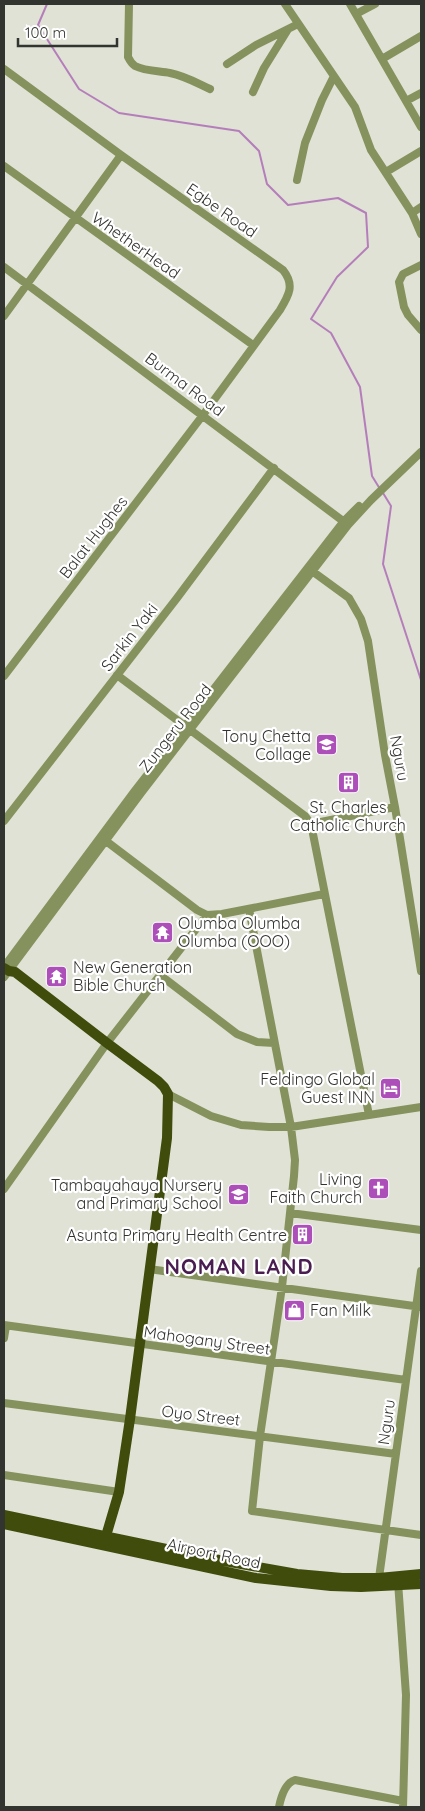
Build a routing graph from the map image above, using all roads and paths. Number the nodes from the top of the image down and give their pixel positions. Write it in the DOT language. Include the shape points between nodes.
graph roads {
  1 [pos="129,4"];
  2 [pos="284,4"];
  3 [pos="350,4"];
  4 [pos="375,4"];
  5 [pos="356,14"];
  6 [pos="298,24"];
  7 [pos="288,29"];
  8 [pos="421,36"];
  9 [pos="382,59"];
  10 [pos="227,64"];
  11 [pos="4,69"];
  12 [pos="333,78"];
  13 [pos="210,89"];
  14 [pos="253,92"];
  15 [pos="421,93"];
  16 [pos="406,101"];
  17 [pos="421,127"];
  18 [pos="421,152"];
  19 [pos="121,155"];
  20 [pos="4,166"];
  21 [pos="386,172"];
  22 [pos="297,180"];
  23 [pos="421,207"];
  24 [pos="412,213"];
  25 [pos="74,218"];
  26 [pos="421,234"];
  27 [pos="421,265"];
  28 [pos="4,267"];
  29 [pos="27,284"];
  30 [pos="4,316"];
  31 [pos="421,330"];
  32 [pos="254,345"];
  33 [pos="203,415"];
  34 [pos="421,445"];
  35 [pos="421,452"];
  36 [pos="274,468"];
  37 [pos="382,488"];
  38 [pos="346,523"];
  39 [pos="312,571"];
  40 [pos="4,676"];
  41 [pos="117,676"];
  42 [pos="189,728"];
  43 [pos="395,807"];
  44 [pos="4,821"];
  45 [pos="311,824"];
  46 [pos="106,841"];
  47 [pos="324,894"];
  48 [pos="249,909"];
  49 [pos="207,915"];
  50 [pos="7,968"];
  51 [pos="421,971"];
  52 [pos="160,975"];
  53 [pos="107,1043"];
  54 [pos="274,1043"];
  55 [pos="168,1094"];
  56 [pos="421,1106"];
  57 [pos="369,1115"];
  58 [pos="291,1126"];
  59 [pos="5,1184"];
  60 [pos="290,1213"];
  61 [pos="421,1230"];
  62 [pos="149,1269"];
  63 [pos="421,1271"];
  64 [pos="282,1287"];
  65 [pos="419,1307"];
  66 [pos="5,1326"];
  67 [pos="4,1338"];
  68 [pos="140,1344"];
  69 [pos="271,1363"];
  70 [pos="406,1380"];
  71 [pos="4,1403"];
  72 [pos="130,1419"];
  73 [pos="260,1436"];
  74 [pos="396,1454"];
  75 [pos="4,1476"];
  76 [pos="119,1492"];
  77 [pos="4,1515"];
  78 [pos="4,1524"];
  79 [pos="386,1530"];
  80 [pos="421,1535"];
  81 [pos="106,1536"];
  82 [pos="421,1574"];
  83 [pos="379,1578"];
  84 [pos="398,1581"];
  85 [pos="421,1584"];
  86 [pos="403,1804"];
  87 [pos="279,1807"];
  1 -- 13 [label="street" via="128,57 131,63 144,69 173,74"];
  2 -- 6 [label="street"];
  3 -- 5 [label="street"];
  4 -- 5 [label="street"];
  5 -- 9 [label="street"];
  6 -- 7 [label="street"];
  6 -- 12 [label="street"];
  7 -- 10 [label="street"];
  7 -- 14 [label="street"];
  8 -- 9 [label="street"];
  9 -- 16 [label="street"];
  11 -- 19 [label="street, Egbe Road"];
  12 -- 21 [label="street" via="355,107 371,150"];
  12 -- 22 [label="street" via="305,143"];
  15 -- 16 [label="street"];
  16 -- 17 [label="street"];
  18 -- 21 [label="street"];
  19 -- 25 [label="street"];
  19 -- 32 [label="street, Egbe Road" via="283,270 288,277 287,299"];
  20 -- 25 [label="street, WhetherHead"];
  21 -- 24 [label="street"];
  23 -- 24 [label="street"];
  24 -- 26 [label="street"];
  25 -- 29 [label="street"];
  25 -- 32 [label="street, WhetherHead"];
  27 -- 31 [label="street" via="403,274 399,282 408,316"];
  28 -- 29 [label="street, Burma Road"];
  29 -- 30 [label="street"];
  29 -- 33 [label="street, Burma Road"];
  32 -- 33 [label="street, Egbe Road"];
  33 -- 36 [label="street, Burma Road"];
  33 -- 40 [label="street, Balat Hughes"];
  34 -- 37 [label="street"];
  35 -- 37 [label="street"];
  36 -- 38 [label="street, Burma Road"];
  36 -- 41 [label="street, Sarkin Yaki"];
  37 -- 38 [label="street, Zungeru Road"];
  38 -- 39 [label="street, Zungeru Road"];
  38 -- 42 [label="street"];
  39 -- 42 [label="street, Zungeru Road"];
  39 -- 43 [label="street, Nguru" via="349,598 361,618 368,641"];
  41 -- 42 [label="street"];
  41 -- 44 [label="street, Sarkin Yaki"];
  42 -- 45 [label="street" via="305,816"];
  42 -- 46 [label="street, Zungeru Road"];
  42 -- 50 [label="street" via="106,829"];
  43 -- 45 [label="street"];
  43 -- 51 [label="street, Nguru"];
  45 -- 47 [label="street"];
  46 -- 49 [label="street"];
  46 -- 50 [label="street, Zungeru Road"];
  47 -- 48 [label="street"];
  47 -- 57 [label="street"];
  48 -- 49 [label="street"];
  48 -- 54 [label="street"];
  49 -- 52 [label="street"];
  50 -- 53 [label="main road"];
  52 -- 53 [label="street"];
  52 -- 54 [label="street" via="237,1034 257,1042"];
  53 -- 55 [label="main road" via="158,1081"];
  53 -- 59 [label="street"];
  54 -- 58 [label="street"];
  55 -- 58 [label="street" via="211,1116 240,1125"];
  55 -- 62 [label="main road" via="167,1138"];
  56 -- 57 [label="street"];
  57 -- 58 [label="street"];
  58 -- 60 [label="street" via="295,1160"];
  60 -- 61 [label="street"];
  60 -- 64 [label="street"];
  62 -- 64 [label="street"];
  62 -- 68 [label="main road"];
  63 -- 65 [label="street, Nguru"];
  64 -- 65 [label="street"];
  64 -- 69 [label="street"];
  65 -- 70 [label="street, Nguru"];
  66 -- 67 [label="street"];
  66 -- 68 [label="street, Mahogany Street"];
  68 -- 69 [label="street, Mahogany Street"];
  68 -- 72 [label="main road"];
  69 -- 70 [label="street, Mahogany Street"];
  69 -- 73 [label="street"];
  70 -- 74 [label="street, Nguru"];
  71 -- 72 [label="street, Oyo Street"];
  72 -- 73 [label="street, Oyo Street"];
  72 -- 76 [label="main road"];
  73 -- 74 [label="street, Oyo Street"];
  73 -- 79 [label="street" via="252,1511"];
  74 -- 79 [label="street, Nguru"];
  75 -- 76 [label="street"];
  76 -- 81 [label="main road"];
  77 -- 81 [label="main road, Airport Road"];
  78 -- 84 [label="main road, Airport Road" via="256,1578 331,1586"];
  79 -- 80 [label="street"];
  79 -- 83 [label="street, Nguru"];
  81 -- 83 [label="main road, Airport Road" via="297,1574"];
  82 -- 84 [label="main road, Airport Road"];
  83 -- 84 [label="main road, Airport Road"];
  84 -- 85 [label="main road, Airport Road"];
  84 -- 86 [label="street" via="406,1695"];
  86 -- 87 [label="street" via="295,1780 288,1784"];
}
